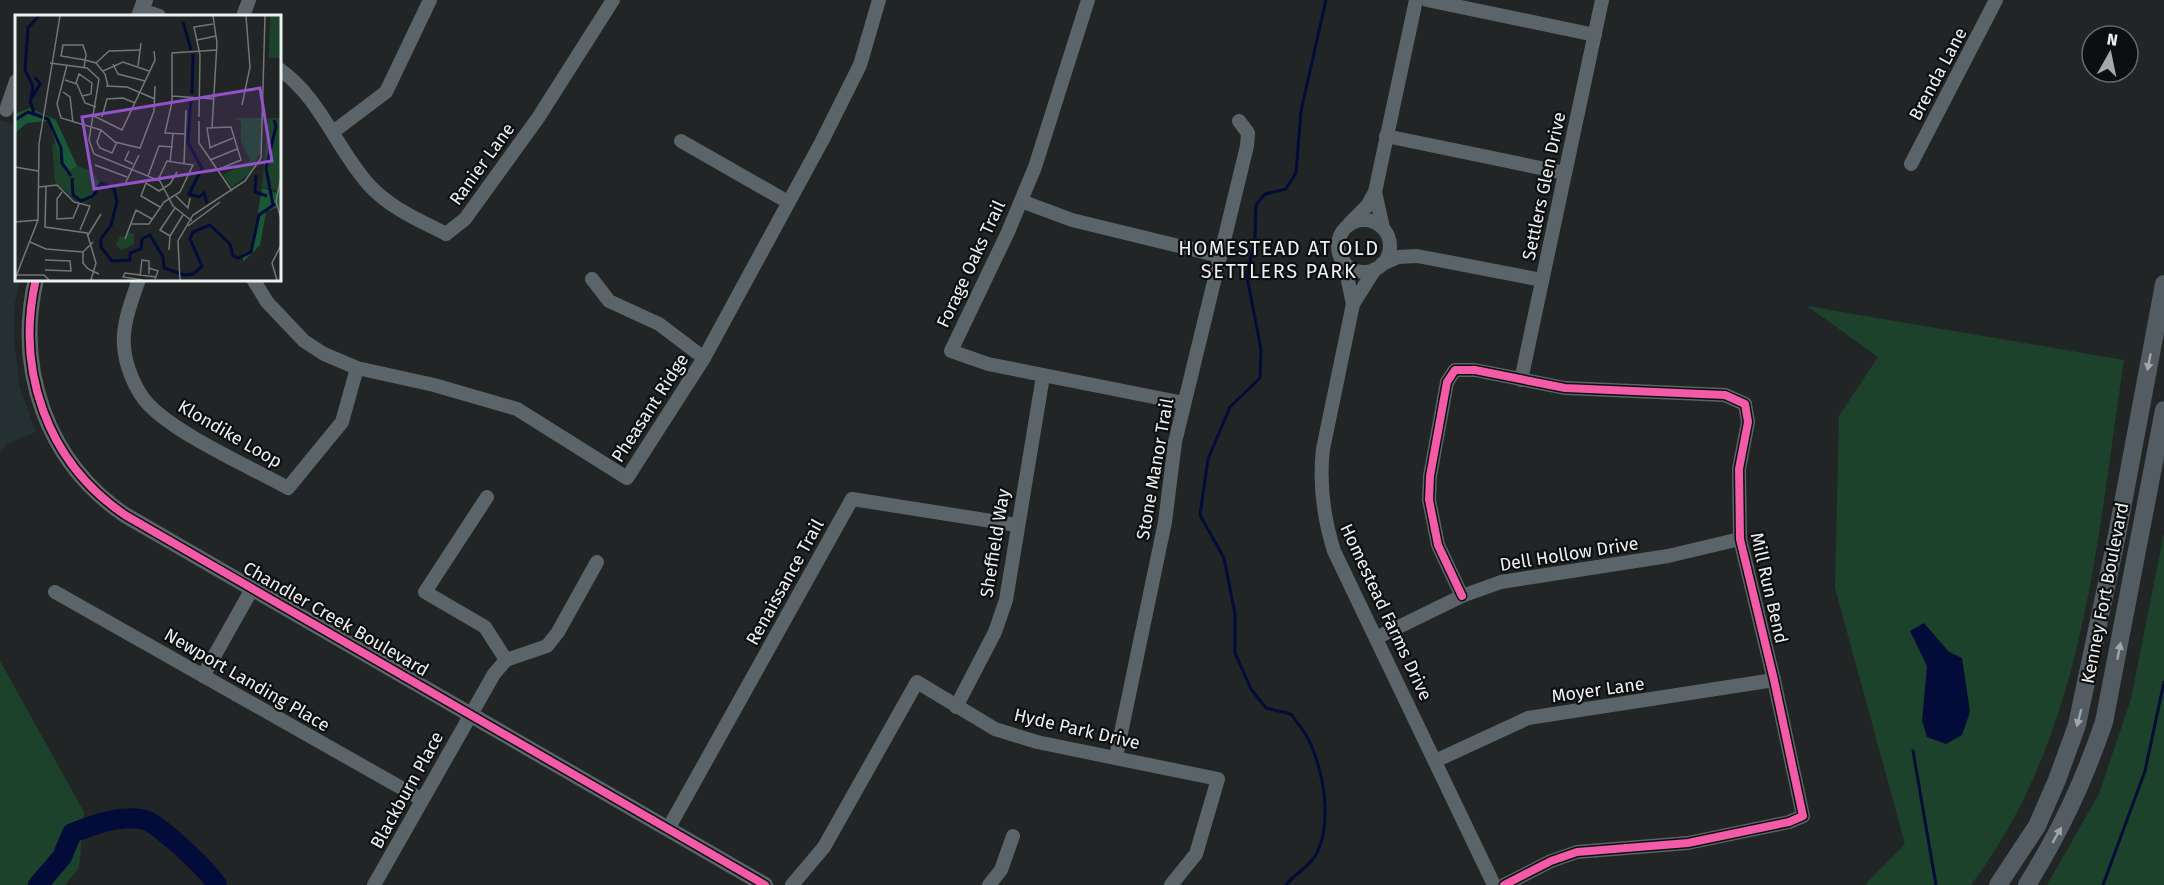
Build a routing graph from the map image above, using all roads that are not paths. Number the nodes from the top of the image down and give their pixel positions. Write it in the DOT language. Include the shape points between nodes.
graph roads {
  1 [pos="249,0"];
  2 [pos="430,0"];
  3 [pos="613,0"];
  4 [pos="879,0"];
  5 [pos="1088,0"];
  6 [pos="1416,0"];
  7 [pos="1427,0"];
  8 [pos="1602,0"];
  9 [pos="1996,0"];
  10 [pos="142,9"];
  11 [pos="157,15"];
  12 [pos="243,15"];
  13 [pos="1595,35"];
  14 [pos="280,70"];
  15 [pos="15,84"];
  16 [pos="7,110"];
  17 [pos="1239,121"];
  18 [pos="333,132"];
  19 [pos="1386,136"];
  20 [pos="681,141"];
  21 [pos="1911,164"];
  22 [pos="1565,173"];
  23 [pos="1375,192"];
  24 [pos="1021,201"];
  25 [pos="788,202"];
  26 [pos="1349,224"];
  27 [pos="1385,231"];
  28 [pos="1220,256"];
  29 [pos="1417,256"];
  30 [pos="1344,262"];
  31 [pos="1378,267"];
  32 [pos="592,279"];
  33 [pos="36,280"];
  34 [pos="139,280"];
  35 [pos="254,280"];
  36 [pos="1542,280"];
  37 [pos="2164,284"];
  38 [pos="1353,304"];
  39 [pos="704,358"];
  40 [pos="357,368"];
  41 [pos="1043,376"];
  42 [pos="1521,380"];
  43 [pos="1184,403"];
  44 [pos="2164,410"];
  45 [pos="488,497"];
  46 [pos="1017,525"];
  47 [pos="1740,539"];
  48 [pos="597,562"];
  49 [pos="252,589"];
  50 [pos="55,592"];
  51 [pos="1462,596"];
  52 [pos="1376,638"];
  53 [pos="506,660"];
  54 [pos="203,676"];
  55 [pos="1774,680"];
  56 [pos="956,707"];
  57 [pos="471,713"];
  58 [pos="1116,757"];
  59 [pos="1435,761"];
  60 [pos="421,800"];
  61 [pos="668,829"];
  62 [pos="1013,836"];
  63 [pos="374,885"];
  64 [pos="765,885"];
  65 [pos="792,885"];
  66 [pos="989,885"];
  67 [pos="1171,885"];
  68 [pos="1494,885"];
  69 [pos="1504,885"];
  70 [pos="1998,885"];
  71 [pos="2027,885"];
  1 -- 12 [label="street"];
  2 -- 18 [label="street" via="386,92"];
  3 -- 18 [label="street, Ranier Lane" via="538,118 465,219 446,234 394,207 370,186"];
  4 -- 25 [label="street, Pheasant Ridge" via="860,65"];
  5 -- 24 [label="street, Forage Oaks Trail" via="1048,130"];
  6 -- 19 [label="street, Homestead Farms Drive"];
  7 -- 13 [label="street"];
  8 -- 13 [label="street, Settlers Glen Drive"];
  9 -- 21 [label="street, Brenda Lane"];
  10 -- 11 [label="street"];
  13 -- 22 [label="street, Settlers Glen Drive"];
  14 -- 18 [label="street, Ranier Lane" via="297,81"];
  15 -- 16 [label="street"];
  17 -- 28 [label="street, Stone Manor Trail" via="1248,134 1247,146"];
  19 -- 22 [label="street"];
  19 -- 23 [label="street, Homestead Farms Drive"];
  20 -- 25 [label="street"];
  22 -- 36 [label="street, Settlers Glen Drive"];
  23 -- 26 [label="street, Homestead Farms Drive"];
  23 -- 27 [label="street, Homestead Farms Drive"];
  24 -- 28 [label="street" via="1072,220"];
  24 -- 41 [label="street, Forage Oaks Trail" via="951,351"];
  25 -- 39 [label="street, Pheasant Ridge"];
  26 -- 27 [label="street" via="1366,220"];
  26 -- 30 [label="street, Homestead Farms Drive" via="1337,246"];
  27 -- 29 [label="street" via="1394,242"];
  27 -- 31 [label="street, Homestead Farms Drive" via="1389,250"];
  28 -- 43 [label="street, Stone Manor Trail"];
  29 -- 31 [label="street" via="1398,257"];
  29 -- 36 [label="street"];
  30 -- 31 [label="street" via="1358,271"];
  30 -- 38 [label="street, Homestead Farms Drive"];
  31 -- 38 [label="street, Homestead Farms Drive"];
  32 -- 39 [label="street" via="609,301 659,324"];
  33 -- 49 [label="street, Chandler Creek Boulevard" via="29,328 32,370 47,420 69,461 93,492 108,503"];
  34 -- 40 [label="street, Klondike Loop" via="126,324 124,348 132,377 149,405 179,428 288,488 342,422"];
  35 -- 40 [label="street, Pheasant Ridge" via="267,302 304,341"];
  36 -- 42 [label="street, Settlers Glen Drive"];
  37 -- 70 [label="main road, Kenney Fort Boulevard, one-way" via="2077,725 2037,826"];
  38 -- 52 [label="street, Homestead Farms Drive" via="1323,449 1321,488 1334,550"];
  39 -- 40 [label="street, Pheasant Ridge" via="627,478 517,409"];
  41 -- 43 [label="street, Forage Oaks Trail"];
  41 -- 46 [label="street, Sheffield Way"];
  42 -- 47 [label="street, Mill Run Bend" via="1565,388 1725,395 1745,404 1748,422 1739,469"];
  42 -- 51 [label="street, Mill Run Bend" via="1465,369 1455,370 1447,382 1429,500 1438,545"];
  43 -- 58 [label="street, Stone Manor Trail" via="1149,607"];
  71 -- 44 [label="main road, Kenney Fort Boulevard, one-way" via="2061,830 2104,722"];
  45 -- 53 [label="street" via="425,592 485,627"];
  46 -- 56 [label="street, Sheffield Way" via="1000,619"];
  46 -- 61 [label="street, Renaissance Trail" via="852,499"];
  47 -- 51 [label="street, Dell Hollow Drive" via="1668,556 1516,579"];
  47 -- 55 [label="street, Mill Run Bend"];
  48 -- 53 [label="street" via="547,646"];
  49 -- 54 [label="street"];
  49 -- 57 [label="street, Chandler Creek Boulevard"];
  50 -- 54 [label="street, Newport Landing Place"];
  51 -- 52 [label="street, Dell Hollow Drive"];
  52 -- 59 [label="street, Homestead Farms Drive"];
  53 -- 57 [label="street, Blackburn Place"];
  54 -- 60 [label="street, Newport Landing Place"];
  55 -- 59 [label="street, Moyer Lane" via="1528,718"];
  55 -- 69 [label="street, Mill Run Bend" via="1803,816 1688,843 1577,852"];
  56 -- 58 [label="street, Hyde Park Drive" via="1006,732 1037,742"];
  56 -- 65 [label="street, Hyde Park Drive" via="917,682 824,847"];
  57 -- 60 [label="street, Blackburn Place"];
  57 -- 61 [label="street, Chandler Creek Boulevard"];
  58 -- 67 [label="street, Hyde Park Drive" via="1218,779 1196,854"];
  59 -- 68 [label="street, Homestead Farms Drive"];
  60 -- 63 [label="street, Blackburn Place"];
  61 -- 64 [label="street, Chandler Creek Boulevard"];
  62 -- 66 [label="street" via="1001,870"];
}
